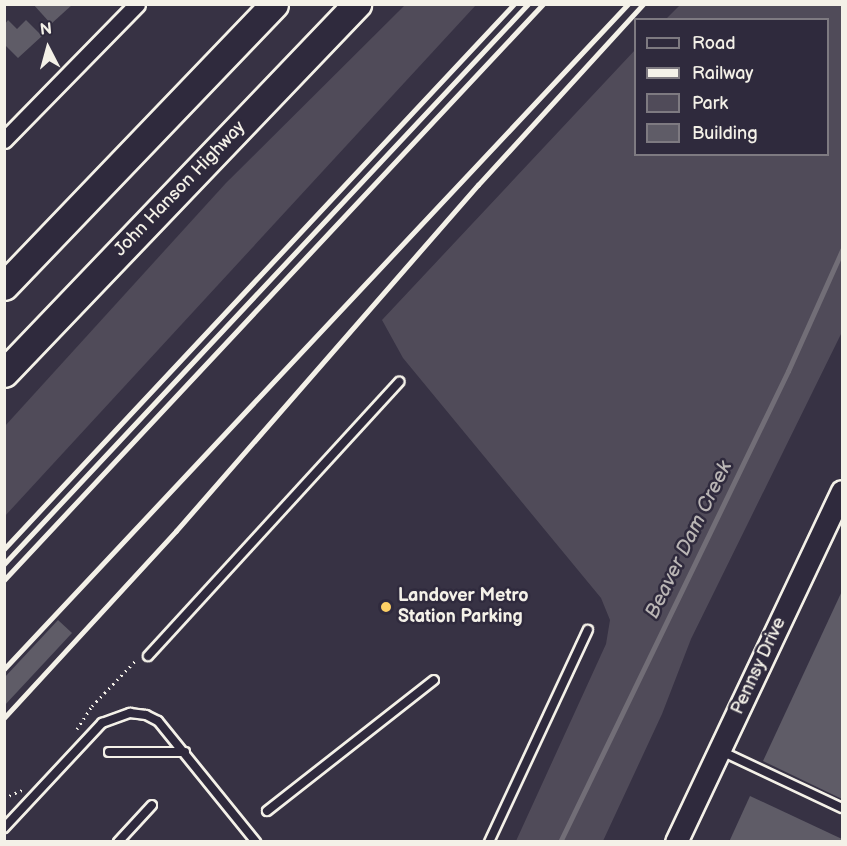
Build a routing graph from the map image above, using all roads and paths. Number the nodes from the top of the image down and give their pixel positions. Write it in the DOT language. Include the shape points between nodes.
graph roads {
  1 [pos="137,4"];
  2 [pos="274,4"];
  3 [pos="357,4"];
  4 [pos="4,140"];
  5 [pos="4,286"];
  6 [pos="4,374"];
  7 [pos="399,382"];
  8 [pos="843,491"];
  9 [pos="588,630"];
  10 [pos="147,656"];
  11 [pos="137,658"];
  12 [pos="434,680"];
  13 [pos="72,738"];
  14 [pos="719,750"];
  15 [pos="110,752"];
  16 [pos="185,752"];
  17 [pos="28,788"];
  18 [pos="4,798"];
  19 [pos="152,805"];
  20 [pos="843,808"];
  21 [pos="267,811"];
  22 [pos="4,828"];
  23 [pos="118,842"];
  24 [pos="256,842"];
  25 [pos="489,842"];
  26 [pos="676,842"];
  1 -- 4 [label="street"];
  2 -- 5 [label="highway"];
  3 -- 6 [label="highway, John Hanson Highway"];
  7 -- 10 [label="lane"];
  8 -- 14 [label="main road, Pennsy Drive"];
  9 -- 25 [label="lane"];
  11 -- 13 [label="path" via="86,713"];
  12 -- 21 [label="lane"];
  14 -- 20 [label="lane"];
  14 -- 26 [label="main road, Pennsy Drive"];
  15 -- 16 [label="lane"];
  16 -- 22 [label="lane" via="153,718 130,713 115,715 102,723"];
  16 -- 24 [label="lane"];
  17 -- 18 [label="path"];
  19 -- 23 [label="lane"];
}
